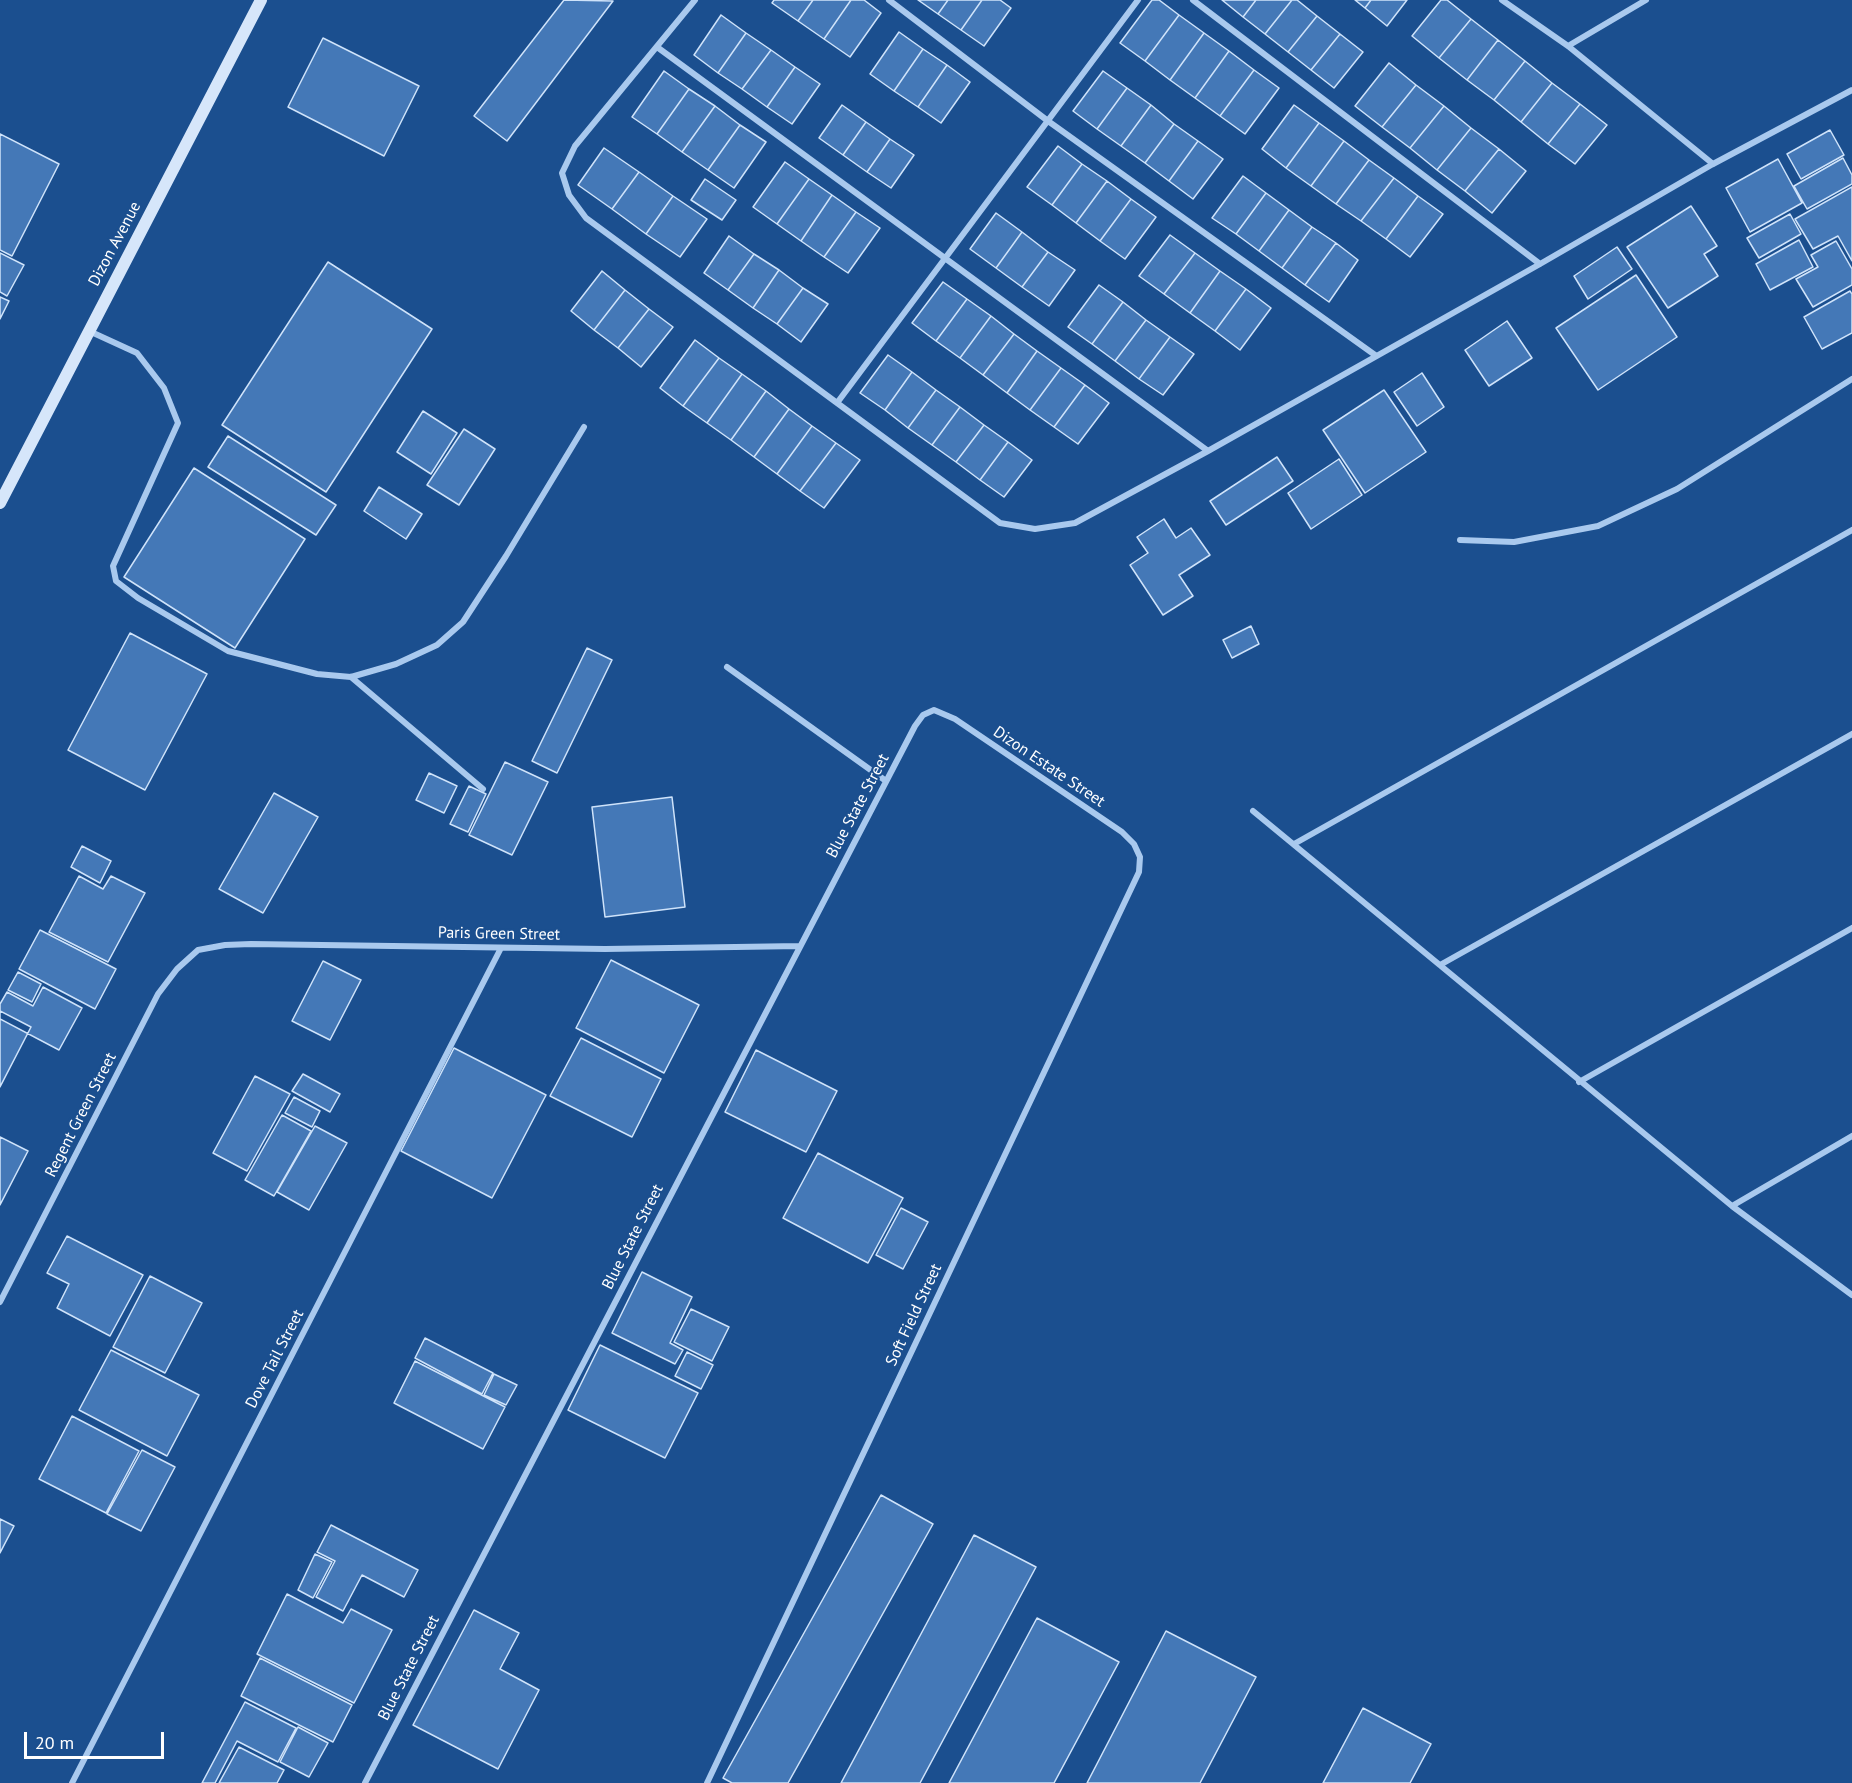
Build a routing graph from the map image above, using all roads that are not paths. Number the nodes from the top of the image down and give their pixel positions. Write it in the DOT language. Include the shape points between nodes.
graph roads {
  1 [pos="261,0"];
  2 [pos="695,0"];
  3 [pos="889,0"];
  4 [pos="1138,0"];
  5 [pos="1193,0"];
  6 [pos="1502,0"];
  7 [pos="1646,0"];
  8 [pos="1568,46"];
  9 [pos="657,47"];
  10 [pos="1852,90"];
  11 [pos="1048,121"];
  12 [pos="1713,164"];
  13 [pos="945,258"];
  14 [pos="1540,264"];
  15 [pos="88,331"];
  16 [pos="1375,355"];
  17 [pos="1852,380"];
  18 [pos="837,403"];
  19 [pos="584,427"];
  20 [pos="1208,451"];
  21 [pos="0,503"];
  22 [pos="1852,530"];
  23 [pos="1460,540"];
  24 [pos="726,668"];
  25 [pos="351,676"];
  26 [pos="934,710"];
  27 [pos="1852,734"];
  28 [pos="886,781"];
  29 [pos="483,789"];
  30 [pos="1254,812"];
  31 [pos="1294,844"];
  32 [pos="1140,857"];
  33 [pos="1852,928"];
  34 [pos="800,946"];
  35 [pos="501,948"];
  36 [pos="198,950"];
  37 [pos="1440,965"];
  38 [pos="1579,1082"];
  39 [pos="1852,1136"];
  40 [pos="1732,1206"];
  41 [pos="1852,1295"];
  42 [pos="0,1302"];
  43 [pos="72,1783"];
  44 [pos="365,1783"];
  45 [pos="707,1783"];
  1 -- 15 [label="street, Dizon Avenue"];
  2 -- 9 [label="street"];
  3 -- 11 [label="street"];
  4 -- 11 [label="street"];
  5 -- 14 [label="street"];
  6 -- 8 [label="street"];
  7 -- 8 [label="street"];
  8 -- 12 [label="street"];
  9 -- 13 [label="street"];
  9 -- 18 [label="street" via="574,146 562,172 569,195 586,218"];
  10 -- 12 [label="street"];
  11 -- 13 [label="street"];
  11 -- 16 [label="street"];
  12 -- 14 [label="street"];
  13 -- 18 [label="street"];
  13 -- 20 [label="street"];
  14 -- 16 [label="street"];
  15 -- 21 [label="street, Dizon Avenue"];
  15 -- 25 [label="street" via="137,353 164,388 178,423 113,566 116,581 228,651 317,674"];
  16 -- 20 [label="street"];
  17 -- 23 [label="street" via="1677,489 1598,526 1514,542"];
  18 -- 20 [label="street" via="1000,523 1035,528 1075,523"];
  19 -- 25 [label="street" via="463,622 437,645 396,664"];
  22 -- 31 [label="street"];
  24 -- 28 [label="street"];
  25 -- 29 [label="street"];
  26 -- 28 [label="street, Blue State Street" via="923,715 915,726"];
  26 -- 32 [label="street, Dizon Estate Street" via="946,713 1122,832"];
  27 -- 37 [label="street"];
  28 -- 34 [label="street, Blue State Street"];
  30 -- 31 [label="street"];
  31 -- 37 [label="street"];
  32 -- 45 [label="street, Soft Field Street" via="1132,887"];
  33 -- 38 [label="street"];
  34 -- 35 [label="street, Paris Green Street"];
  34 -- 44 [label="street, Blue State Street"];
  35 -- 36 [label="street, Paris Green Street" via="251,944"];
  35 -- 43 [label="street, Dove Tail Street"];
  36 -- 42 [label="street, Regent Green Street" via="158,994"];
  37 -- 38 [label="street"];
  38 -- 40 [label="street"];
  39 -- 40 [label="street"];
  40 -- 41 [label="street"];
}
